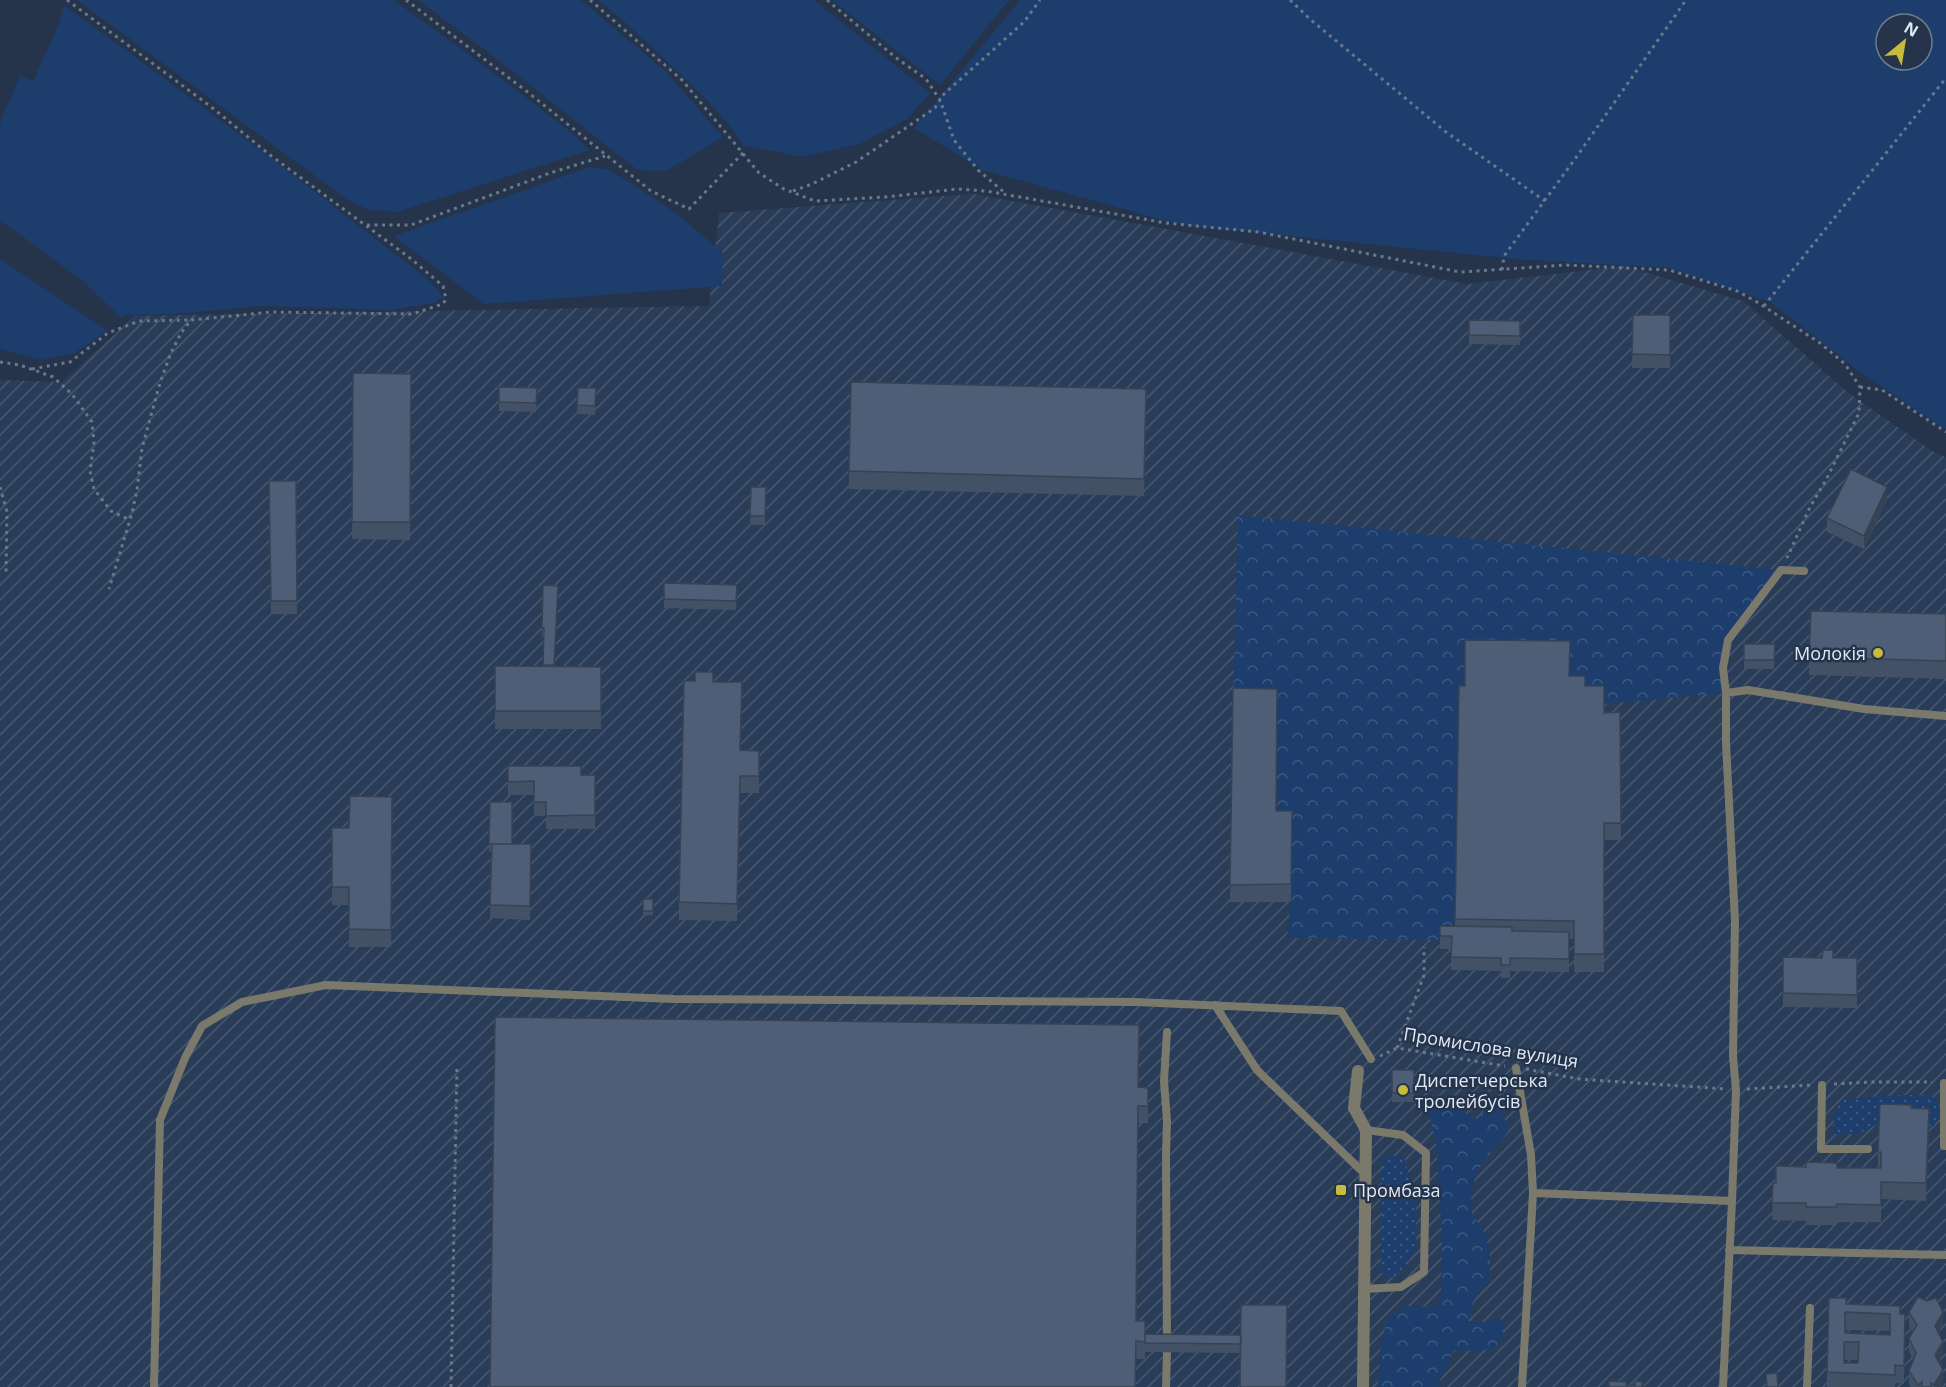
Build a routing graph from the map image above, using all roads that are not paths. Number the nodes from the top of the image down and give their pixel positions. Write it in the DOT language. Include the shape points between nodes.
graph roads {
  1 [pos="1804,571"];
  2 [pos="1726,693"];
  3 [pos="1946,716"];
  4 [pos="1215,1005"];
  5 [pos="1167,1032"];
  6 [pos="1371,1059"];
  7 [pos="1516,1068"];
  8 [pos="1358,1071"];
  9 [pos="1944,1083"];
  10 [pos="1822,1085"];
  11 [pos="1366,1130"];
  12 [pos="1946,1146"];
  13 [pos="1868,1149"];
  14 [pos="1366,1175"];
  15 [pos="1533,1193"];
  16 [pos="1732,1202"];
  17 [pos="1729,1250"];
  18 [pos="1946,1255"];
  19 [pos="1364,1289"];
  20 [pos="1810,1308"];
  21 [pos="1167,1343"];
  22 [pos="1167,1352"];
  23 [pos="154,1387"];
  24 [pos="1166,1387"];
  25 [pos="1363,1387"];
  26 [pos="1522,1387"];
  27 [pos="1723,1387"];
  28 [pos="1807,1387"];
  1 -- 2 [label="lane" via="1781,570 1728,640 1723,668"];
  2 -- 3 [label="lane" via="1748,690 1864,709"];
  2 -- 16 [label="lane" via="1735,921"];
  4 -- 6 [label="lane" via="1341,1011"];
  4 -- 14 [label="lane" via="1257,1070"];
  4 -- 23 [label="lane" via="674,999 326,985 242,1002 202,1026 160,1120"];
  5 -- 21 [label="lane" via="1164,1081"];
  7 -- 15 [label="lane" via="1531,1155"];
  8 -- 11 [label="street" via="1354,1108"];
  9 -- 12 [label="lane"];
  10 -- 13 [label="lane" via="1821,1149"];
  11 -- 14 [label="street"];
  11 -- 19 [label="lane" via="1403,1135 1426,1153 1424,1272 1401,1287"];
  14 -- 19 [label="street"];
  15 -- 16 [label="lane"];
  15 -- 26 [label="lane"];
  16 -- 17 [label="lane"];
  17 -- 18 [label="lane"];
  17 -- 27 [label="lane"];
  19 -- 25 [label="street"];
  20 -- 28 [label="lane"];
  22 -- 24 [label="lane"];
}
